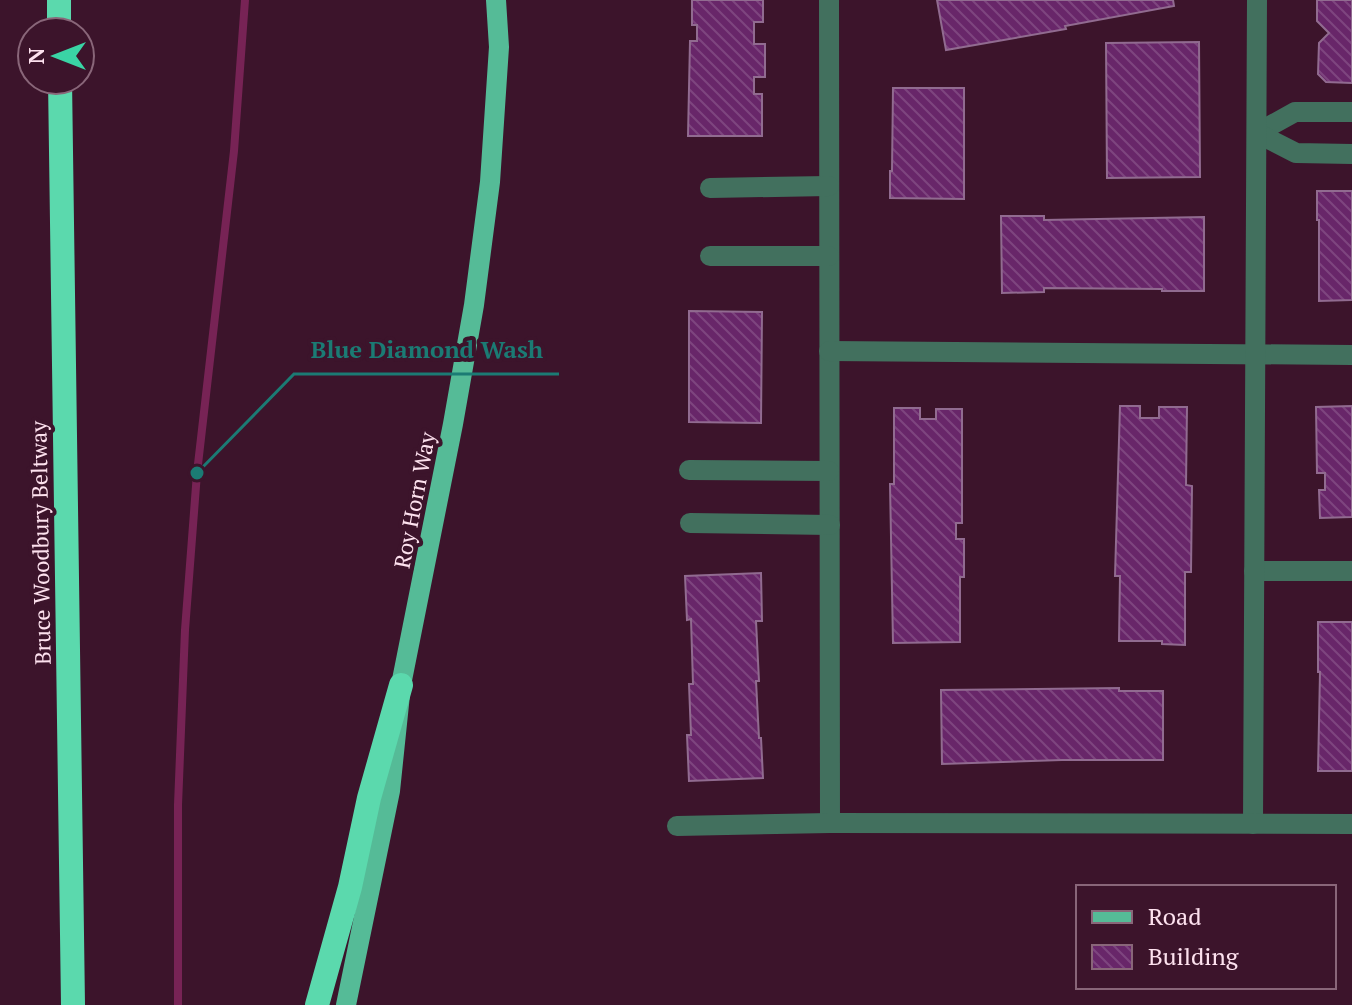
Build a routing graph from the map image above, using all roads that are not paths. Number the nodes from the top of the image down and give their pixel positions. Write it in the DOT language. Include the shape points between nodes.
graph roads {
  1 [pos="496,0"];
  2 [pos="507,0"];
  3 [pos="829,0"];
  4 [pos="1257,0"];
  5 [pos="499,47"];
  6 [pos="60,96"];
  7 [pos="1352,112"];
  8 [pos="1257,133"];
  9 [pos="1352,154"];
  10 [pos="829,186"];
  11 [pos="710,188"];
  12 [pos="710,256"];
  13 [pos="829,256"];
  14 [pos="829,351"];
  15 [pos="1255,354"];
  16 [pos="1352,355"];
  17 [pos="689,470"];
  18 [pos="829,471"];
  19 [pos="690,523"];
  20 [pos="830,525"];
  21 [pos="1254,571"];
  22 [pos="1352,571"];
  23 [pos="401,685"];
  24 [pos="830,823"];
  25 [pos="1253,824"];
  26 [pos="1352,824"];
  27 [pos="677,826"];
  28 [pos="73,1005"];
  29 [pos="317,1005"];
  30 [pos="346,1005"];
  1 -- 5 [label="main road, Roy Horn Way"];
  2 -- 5 [label="main road"];
  3 -- 10 [label="lane"];
  4 -- 8 [label="lane"];
  5 -- 23 [label="main road, Roy Horn Way" via="490,182 474,305"];
  6 -- 28 [label="highway, Bruce Woodbury Beltway"];
  7 -- 8 [label="lane" via="1295,112"];
  8 -- 9 [label="lane" via="1296,153"];
  8 -- 15 [label="lane"];
  10 -- 11 [label="lane"];
  10 -- 13 [label="lane"];
  12 -- 13 [label="lane"];
  13 -- 14 [label="lane"];
  14 -- 15 [label="lane"];
  14 -- 18 [label="lane"];
  15 -- 16 [label="lane"];
  15 -- 21 [label="lane"];
  17 -- 18 [label="lane"];
  18 -- 20 [label="lane"];
  19 -- 20 [label="lane"];
  20 -- 24 [label="lane"];
  21 -- 22 [label="lane"];
  21 -- 25 [label="lane"];
  23 -- 29 [label="highway"];
  23 -- 30 [label="main road, Roy Horn Way" via="390,791"];
  24 -- 25 [label="lane"];
  24 -- 27 [label="lane"];
  25 -- 26 [label="lane"];
}
